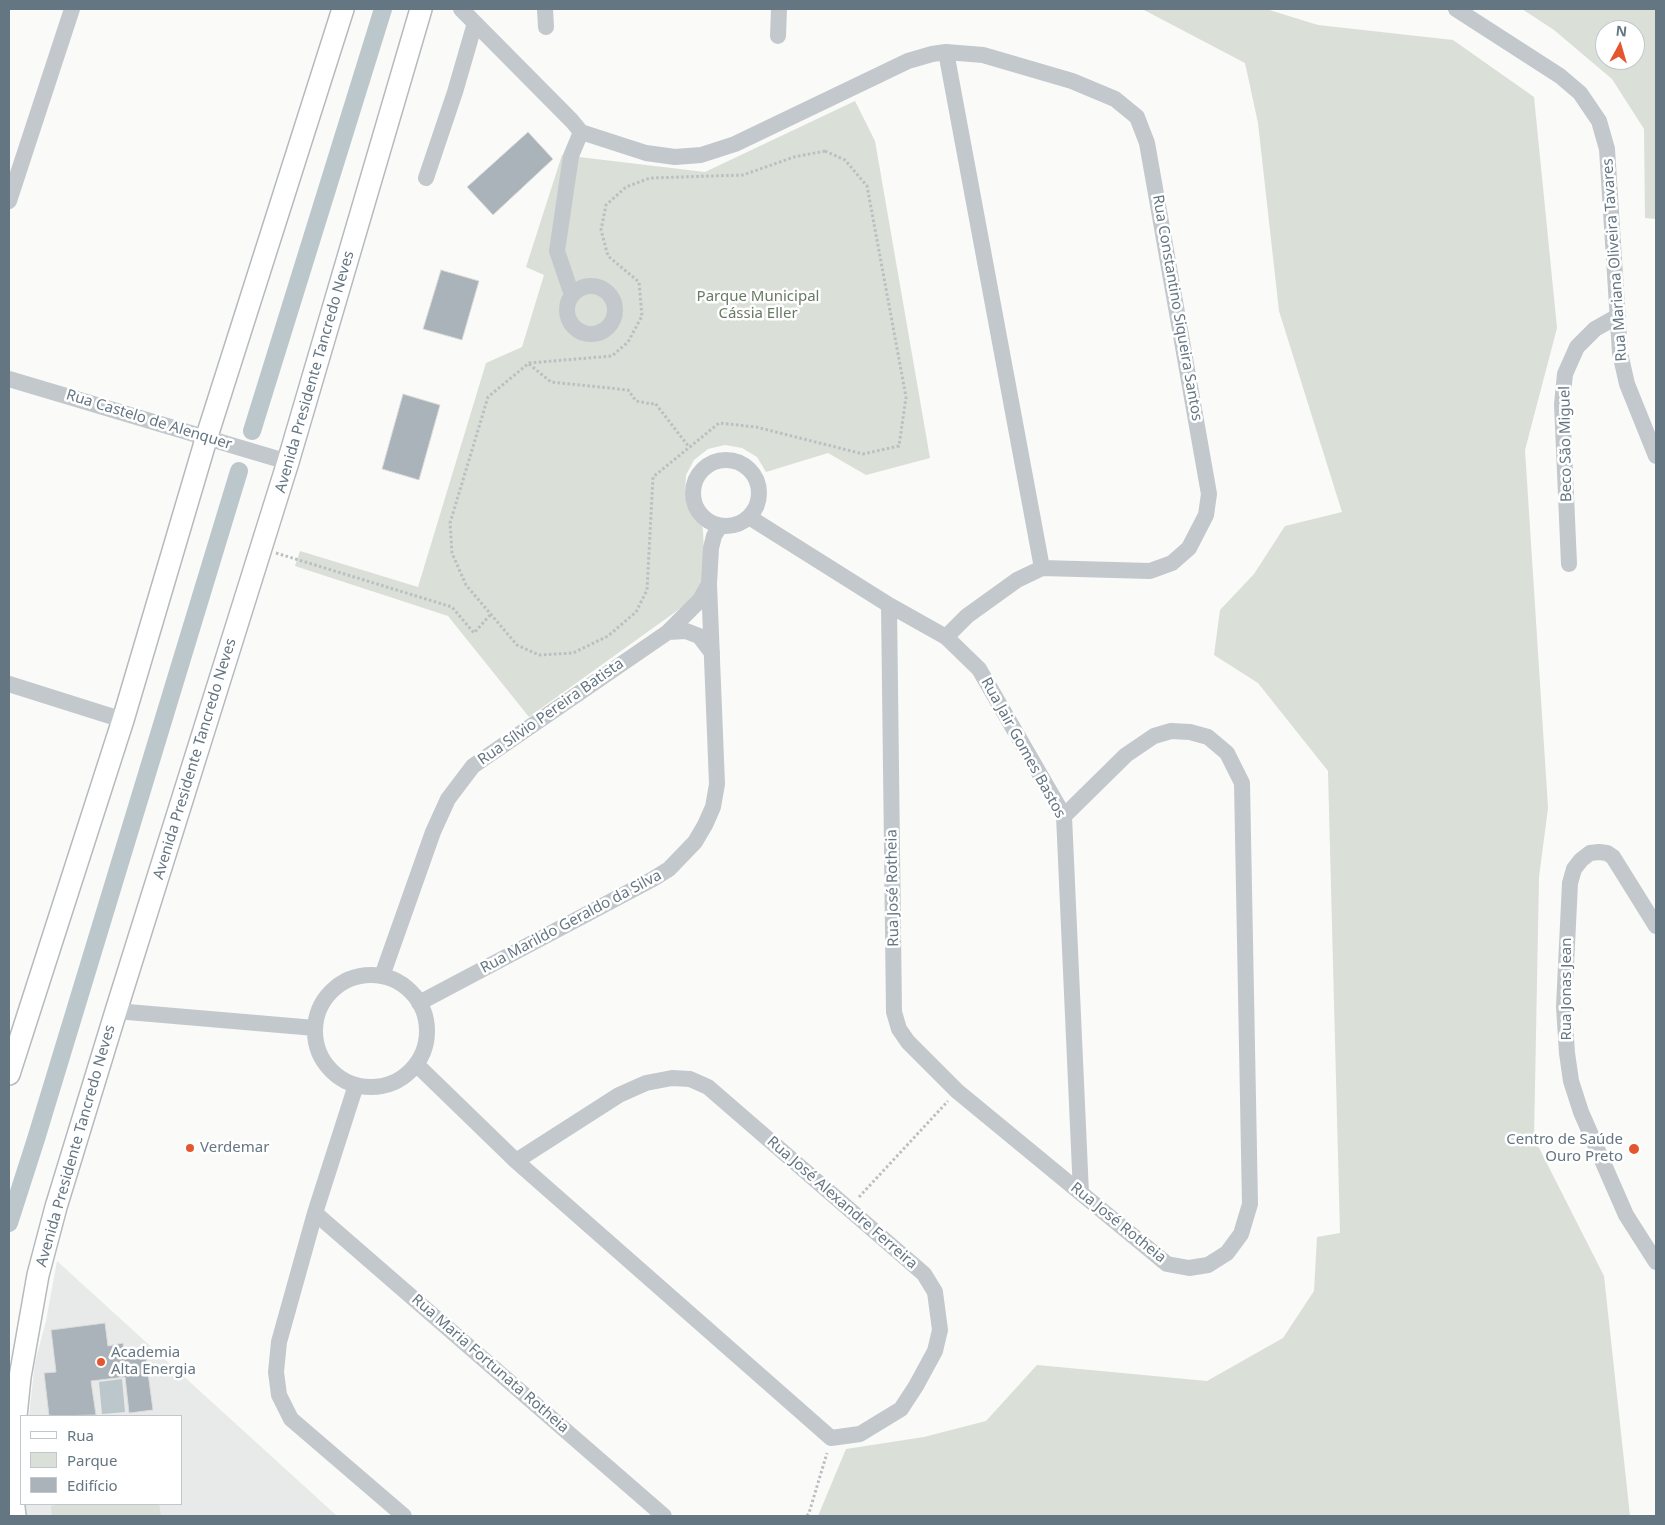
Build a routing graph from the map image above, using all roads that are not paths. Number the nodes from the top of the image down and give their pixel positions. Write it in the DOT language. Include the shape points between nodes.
graph roads {
  1 [pos="72,9"];
  2 [pos="343,9"];
  3 [pos="421,9"];
  4 [pos="461,9"];
  5 [pos="545,9"];
  6 [pos="779,9"];
  7 [pos="1456,9"];
  8 [pos="475,23"];
  9 [pos="546,27"];
  10 [pos="778,36"];
  11 [pos="946,52"];
  12 [pos="581,132"];
  13 [pos="426,178"];
  14 [pos="12,180"];
  15 [pos="9,201"];
  16 [pos="572,296"];
  17 [pos="1618,316"];
  18 [pos="9,379"];
  19 [pos="207,436"];
  20 [pos="1656,456"];
  21 [pos="288,462"];
  22 [pos="749,517"];
  23 [pos="720,526"];
  24 [pos="1569,564"];
  25 [pos="1042,568"];
  26 [pos="709,584"];
  27 [pos="889,605"];
  28 [pos="668,632"];
  29 [pos="946,636"];
  30 [pos="712,653"];
  31 [pos="9,684"];
  32 [pos="123,720"];
  33 [pos="1064,816"];
  34 [pos="1656,926"];
  35 [pos="382,976"];
  36 [pos="419,1002"];
  37 [pos="116,1011"];
  38 [pos="315,1028"];
  39 [pos="416,1064"];
  40 [pos="9,1074"];
  41 [pos="356,1085"];
  42 [pos="516,1161"];
  43 [pos="1080,1193"];
  44 [pos="315,1212"];
  45 [pos="1656,1262"];
  46 [pos="15,1516"];
  47 [pos="404,1516"];
  48 [pos="664,1516"];
  1 -- 14 [label="street"];
  2 -- 19 [label="main road"];
  3 -- 21 [label="main road, Avenida Presidente Tancredo Neves"];
  4 -- 8 [label="street"];
  5 -- 9 [label="street"];
  6 -- 10 [label="street"];
  7 -- 17 [label="street, Rua Mariana Oliveira Tavares" via="1560,76 1580,93 1599,121 1607,149"];
  8 -- 12 [label="street"];
  8 -- 13 [label="street"];
  11 -- 12 [label="street, Rua Constantino Siqueira Santos" via="908,61 736,144 701,155 646,153"];
  11 -- 25 [label="street"];
  11 -- 25 [label="street, Rua Constantino Siqueira Santos" via="984,55 1072,81 1115,99 1137,117 1148,143 1209,494 1206,515 1188,548 1172,563 1150,571"];
  12 -- 16 [label="street" via="571,156 557,251"];
  14 -- 15 [label="street"];
  17 -- 20 [label="street, Rua Mariana Oliveira Tavares" via="1620,353 1627,384"];
  17 -- 24 [label="street, Beco São Miguel" via="1595,329 1577,347 1565,374 1562,404"];
  18 -- 19 [label="street, Rua Castelo de Alenquer"];
  19 -- 21 [label="street, Rua Castelo de Alenquer"];
  19 -- 32 [label="main road"];
  21 -- 37 [label="main road, Avenida Presidente Tancredo Neves"];
  22 -- 23 [label="street" via="736,525"];
  22 -- 23 [label="street" via="757,506 759,492 756,479 748,468 736,461 722,460 709,464 693,485 693,499 698,512"];
  22 -- 27 [label="street, Rua Jair Gomes Bastos"];
  23 -- 26 [label="street, Rua Marildo Geraldo da Silva" via="711,548"];
  25 -- 29 [label="street, Rua Constantino Siqueira Santos" via="1017,580 967,616"];
  26 -- 28 [label="street, Rua Sílvio Pereira Batista" via="700,600"];
  26 -- 30 [label="street, Rua Marildo Geraldo da Silva"];
  27 -- 29 [label="street, Rua Jair Gomes Bastos"];
  27 -- 43 [label="street, Rua José Rotheia" via="894,1012 899,1029 957,1091"];
  28 -- 30 [label="street" via="686,631 698,636"];
  28 -- 35 [label="street, Rua Sílvio Pereira Batista" via="473,766 448,799 433,832"];
  29 -- 33 [label="street, Rua Jair Gomes Bastos" via="979,669"];
  30 -- 36 [label="street, Rua Marildo Geraldo da Silva" via="717,784 705,825 682,857 653,879"];
  31 -- 32 [label="street"];
  32 -- 40 [label="main road"];
  33 -- 43 [label="street, Rua Jair Gomes Bastos"];
  33 -- 43 [label="street, Rua José Rotheia" via="1126,754 1154,736 1171,731 1208,737 1227,753 1242,783 1250,1204 1241,1234 1227,1253 1208,1265 1189,1268 1167,1264"];
  34 -- 45 [label="street, Rua Jonas Jean" via="1613,857 1599,852 1590,853 1581,860 1570,883 1564,1007 1572,1081 1581,1112 1626,1216"];
  35 -- 36 [label="street" via="410,990"];
  35 -- 38 [label="street" via="363,976 344,982 329,993 319,1010"];
  36 -- 39 [label="street" via="427,1034 424,1050"];
  37 -- 38 [label="street"];
  37 -- 46 [label="main road, Avenida Presidente Tancredo Neves" via="38,1275 20,1377 10,1474"];
  38 -- 41 [label="street" via="321,1058 330,1070"];
  39 -- 41 [label="street" via="399,1079 378,1086"];
  39 -- 42 [label="street"];
  41 -- 44 [label="street"];
  42 -- 42 [label="street, Rua José Alexandre Ferreira" via="832,1438 860,1434 901,1409 935,1350 940,1330 934,1292 924,1274 708,1087 690,1079 646,1082 619,1095"];
  44 -- 47 [label="street" via="279,1342 276,1372 279,1395 291,1419"];
  44 -- 48 [label="street, Rua Maria Fortunata Rotheia"];
}
